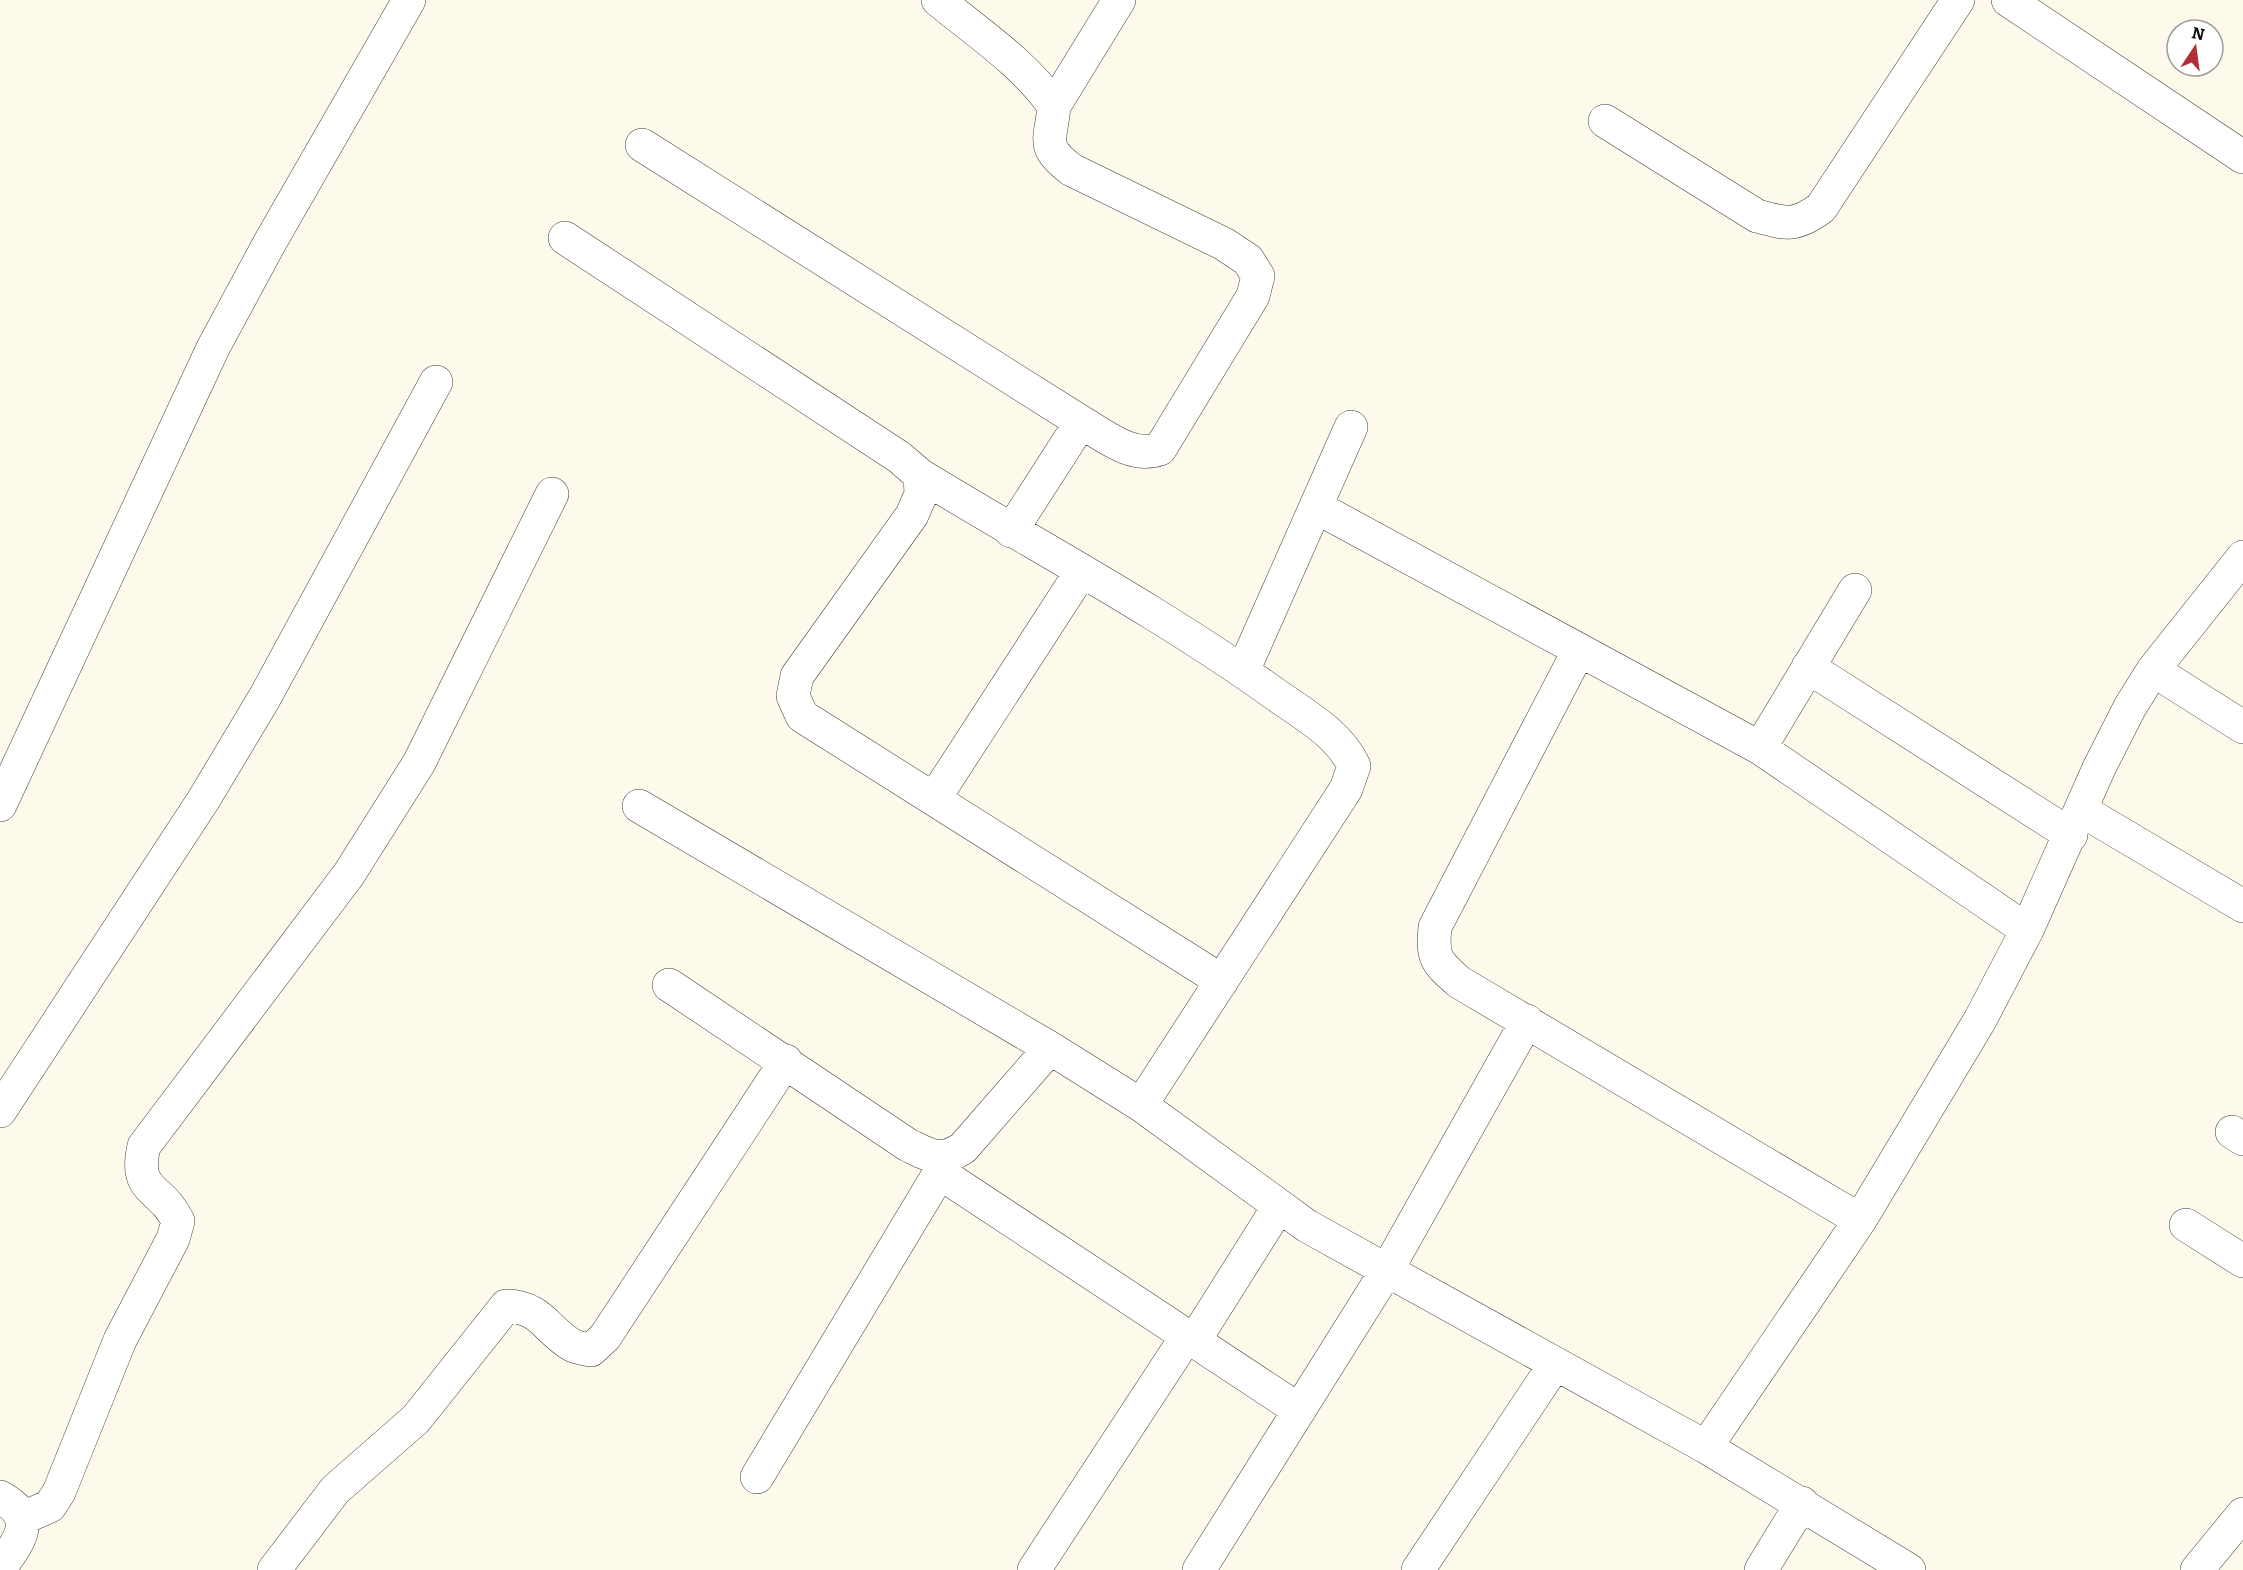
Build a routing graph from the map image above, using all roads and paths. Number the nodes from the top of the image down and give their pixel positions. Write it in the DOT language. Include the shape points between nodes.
graph roads {
  1 [pos="409,0"];
  2 [pos="938,0"];
  3 [pos="1119,0"];
  4 [pos="1958,0"];
  5 [pos="2008,0"];
  6 [pos="1054,106"];
  7 [pos="1605,121"];
  8 [pos="642,145"];
  9 [pos="2243,157"];
  10 [pos="565,238"];
  11 [pos="436,381"];
  12 [pos="1081,422"];
  13 [pos="1351,427"];
  14 [pos="920,475"];
  15 [pos="552,494"];
  16 [pos="1316,507"];
  17 [pos="1011,531"];
  18 [pos="1081,572"];
  19 [pos="2237,572"];
  20 [pos="1855,590"];
  21 [pos="1579,650"];
  22 [pos="1808,667"];
  23 [pos="2153,670"];
  24 [pos="1243,671"];
  25 [pos="2243,727"];
  26 [pos="1760,748"];
  27 [pos="2,793"];
  28 [pos="934,799"];
  29 [pos="639,806"];
  30 [pos="2076,823"];
  31 [pos="2243,906"];
  32 [pos="2027,930"];
  33 [pos="1222,981"];
  34 [pos="669,985"];
  35 [pos="1527,1021"];
  36 [pos="1050,1048"];
  37 [pos="786,1061"];
  38 [pos="1141,1105"];
  39 [pos="0,1111"];
  40 [pos="944,1165"];
  41 [pos="1279,1206"];
  42 [pos="1860,1220"];
  43 [pos="2186,1225"];
  44 [pos="2243,1261"];
  45 [pos="1387,1270"];
  46 [pos="1191,1339"];
  47 [pos="1555,1364"];
  48 [pos="1299,1410"];
  49 [pos="1706,1447"];
  50 [pos="756,1477"];
  51 [pos="1802,1503"];
  52 [pos="11,1507"];
  53 [pos="2243,1514"];
  54 [pos="0,1568"];
  55 [pos="274,1570"];
  56 [pos="1034,1570"];
  57 [pos="1199,1570"];
  58 [pos="1418,1570"];
  59 [pos="1761,1570"];
  60 [pos="1910,1570"];
  61 [pos="2197,1570"];
  1 -- 27 [label="street" via="268,244 213,348"];
  2 -- 6 [label="street" via="1022,68"];
  3 -- 6 [label="street"];
  4 -- 7 [label="street" via="1821,208 1805,220 1785,224 1757,216"];
  5 -- 9 [label="street"];
  6 -- 12 [label="street" via="1048,144 1056,158 1072,170 1224,244 1248,260 1258,276 1253,296 1160,448 1148,453 1126,448"];
  8 -- 12 [label="street"];
  10 -- 14 [label="street" via="899,457"];
  11 -- 39 [label="street" via="265,697 210,789"];
  12 -- 17 [label="street"];
  13 -- 16 [label="street"];
  14 -- 17 [label="street"];
  14 -- 28 [label="street" via="921,494 912,515 806,662 797,676 793,696 802,716"];
  15 -- 52 [label="street" via="396,802 349,874 144,1146 142,1178 171,1205 178,1221 173,1239 120,1340 59,1492 50,1506"];
  16 -- 21 [label="street"];
  16 -- 24 [label="street"];
  17 -- 18 [label="street"];
  18 -- 24 [label="street"];
  18 -- 28 [label="street"];
  19 -- 23 [label="street"];
  20 -- 22 [label="street"];
  21 -- 26 [label="street"];
  21 -- 35 [label="street" via="1435,927 1433,947 1438,964 1459,982"];
  22 -- 26 [label="street"];
  22 -- 30 [label="street"];
  23 -- 25 [label="street"];
  23 -- 30 [label="street" via="2099,768"];
  24 -- 33 [label="street" via="1325,730 1346,748 1354,766 1346,789"];
  26 -- 32 [label="street"];
  28 -- 33 [label="street"];
  29 -- 36 [label="street"];
  30 -- 31 [label="street"];
  30 -- 32 [label="street"];
  32 -- 42 [label="street" via="1980,1020"];
  33 -- 38 [label="street"];
  34 -- 37 [label="street"];
  35 -- 42 [label="street"];
  35 -- 45 [label="street"];
  36 -- 38 [label="street"];
  36 -- 40 [label="street"];
  37 -- 40 [label="street" via="908,1145"];
  37 -- 55 [label="street" via="606,1337 591,1350 573,1346 535,1313 506,1306 416,1419 335,1490"];
  38 -- 41 [label="street"];
  40 -- 46 [label="street"];
  40 -- 50 [label="street"];
  41 -- 45 [label="street"];
  41 -- 46 [label="street"];
  42 -- 49 [label="street"];
  43 -- 44 [label="street"];
  45 -- 47 [label="street"];
  45 -- 48 [label="street"];
  46 -- 48 [label="street"];
  46 -- 56 [label="street"];
  47 -- 49 [label="street"];
  47 -- 58 [label="street"];
  48 -- 57 [label="street"];
  49 -- 51 [label="street"];
  51 -- 59 [label="street"];
  51 -- 60 [label="street"];
  52 -- 54 [label="street" via="22,1536"];
  53 -- 61 [label="street"];
}
